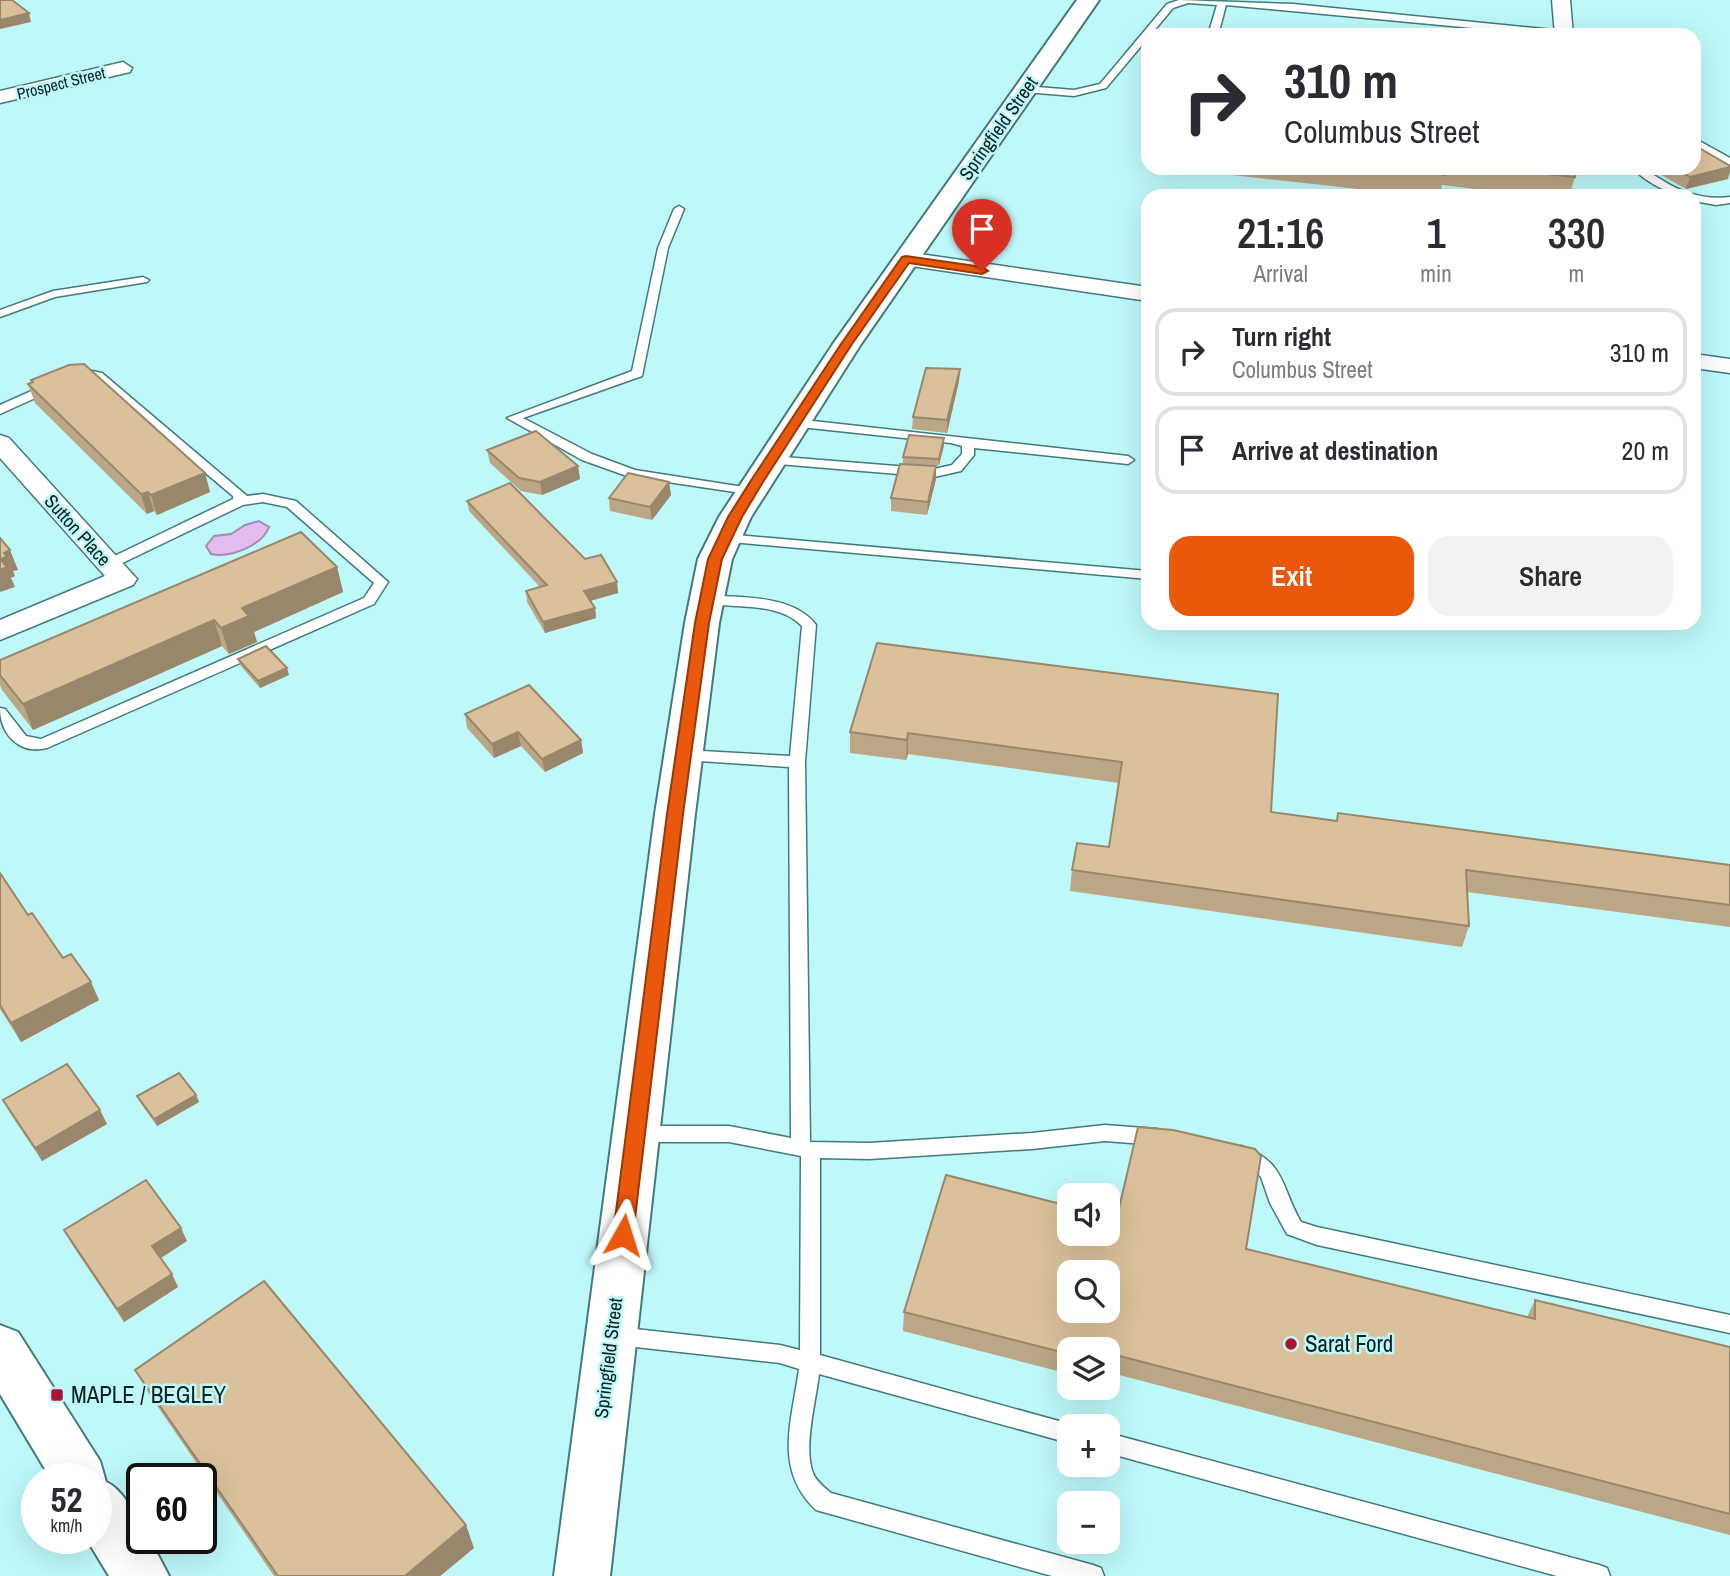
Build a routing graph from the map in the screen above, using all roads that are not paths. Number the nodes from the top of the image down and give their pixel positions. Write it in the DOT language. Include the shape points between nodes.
graph roads {
  1 [pos="1088,0"];
  2 [pos="1561,0"];
  3 [pos="1223,1"];
  4 [pos="1152,28"];
  5 [pos="1215,28"];
  6 [pos="1502,28"];
  7 [pos="1563,28"];
  8 [pos="1141,41"];
  9 [pos="123,68"];
  10 [pos="1026,89"];
  11 [pos="0,97"];
  12 [pos="1701,145"];
  13 [pos="1730,162"];
  14 [pos="1647,175"];
  15 [pos="1672,189"];
  16 [pos="1701,199"];
  17 [pos="1730,200"];
  18 [pos="679,209"];
  19 [pos="906,259"];
  20 [pos="143,280"];
  21 [pos="1141,293"];
  22 [pos="0,314"];
  23 [pos="1701,362"];
  24 [pos="1730,366"];
  25 [pos="0,410"];
  26 [pos="795,423"];
  27 [pos="0,443"];
  28 [pos="968,444"];
  29 [pos="771,460"];
  30 [pos="1128,460"];
  31 [pos="750,492"];
  32 [pos="240,501"];
  33 [pos="725,538"];
  34 [pos="116,572"];
  35 [pos="1141,574"];
  36 [pos="706,599"];
  37 [pos="0,631"];
  38 [pos="0,713"];
  39 [pos="684,755"];
  40 [pos="797,762"];
  41 [pos="635,1134"];
  42 [pos="1181,1140"];
  43 [pos="806,1149"];
  44 [pos="1227,1150"];
  45 [pos="1730,1324"];
  46 [pos="611,1335"];
  47 [pos="0,1349"];
  48 [pos="810,1363"];
  49 [pos="1057,1430"];
  50 [pos="1120,1446"];
  51 [pos="70,1463"];
  52 [pos="112,1530"];
  53 [pos="141,1576"];
  54 [pos="582,1576"];
  55 [pos="1093,1576"];
  56 [pos="1599,1576"];
  1 -- 10 [label="main road, Springfield Street"];
  2 -- 7 [label="street"];
  3 -- 4 [label="lane" via="1187,0 1170,6"];
  3 -- 5 [label="lane"];
  3 -- 6 [label="lane"];
  8 -- 10 [label="lane" via="1103,86 1094,90"];
  9 -- 11 [label="street, Prospect Street"];
  10 -- 19 [label="main road, Springfield Street"];
  12 -- 13 [label="lane"];
  14 -- 15 [label="lane"];
  16 -- 17 [label="lane"];
  18 -- 31 [label="lane" via="663,248 638,373 513,418 587,457 632,473"];
  19 -- 21 [label="street"];
  19 -- 26 [label="main road, Springfield Street"];
  20 -- 22 [label="lane" via="54,295"];
  23 -- 24 [label="street"];
  25 -- 32 [label="lane" via="63,380 98,376 240,495"];
  26 -- 28 [label="lane"];
  26 -- 29 [label="main road, Springfield Street"];
  27 -- 34 [label="street, Sutton Place"];
  28 -- 29 [label="lane" via="968,455 957,468 934,473"];
  28 -- 30 [label="lane"];
  29 -- 31 [label="main road, Springfield Street"];
  31 -- 33 [label="main road, Springfield Street"];
  32 -- 34 [label="lane"];
  32 -- 38 [label="lane" via="263,498 291,504 381,582 369,601 42,744 21,741"];
  33 -- 35 [label="lane"];
  33 -- 36 [label="main road, Springfield Street"];
  34 -- 37 [label="street, Sutton Place"];
  36 -- 39 [label="main road, Springfield Street"];
  36 -- 40 [label="lane" via="777,608 796,613 809,625"];
  39 -- 40 [label="lane"];
  39 -- 41 [label="main road, Springfield Street"];
  40 -- 43 [label="lane"];
  41 -- 43 [label="lane" via="729,1134"];
  41 -- 46 [label="main road, Springfield Street"];
  42 -- 43 [label="lane" via="1105,1133 869,1151"];
  43 -- 48 [label="lane"];
  44 -- 45 [label="lane" via="1255,1159 1274,1177 1280,1203 1294,1228"];
  46 -- 48 [label="lane" via="780,1354"];
  46 -- 54 [label="main road, Springfield Street"];
  47 -- 51 [label="main road"];
  48 -- 49 [label="lane"];
  48 -- 55 [label="lane" via="798,1454 802,1475 824,1502"];
  50 -- 56 [label="lane"];
  52 -- 53 [label="main road"];
}
